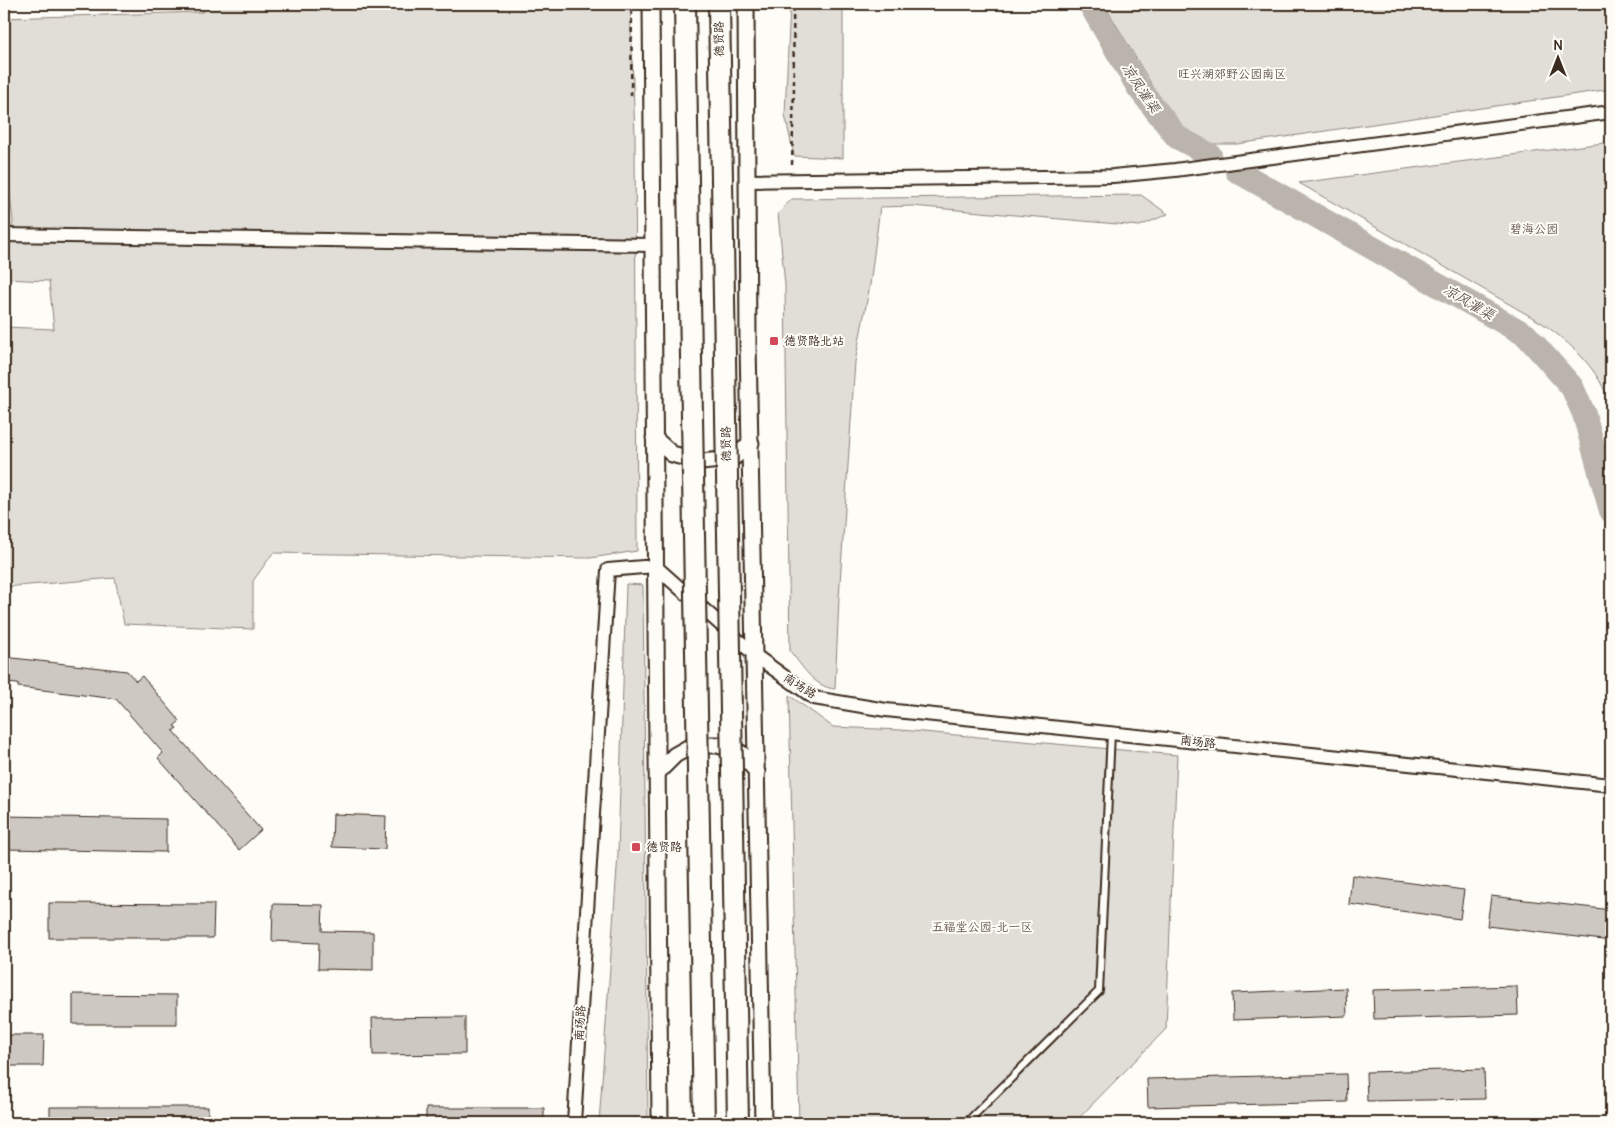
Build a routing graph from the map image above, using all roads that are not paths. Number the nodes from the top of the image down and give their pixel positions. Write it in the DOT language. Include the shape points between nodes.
graph roads {
  1 [pos="651,4"];
  2 [pos="685,4"];
  3 [pos="719,4"];
  4 [pos="746,4"];
  5 [pos="1611,112"];
  6 [pos="746,181"];
  7 [pos="4,235"];
  8 [pos="653,245"];
  9 [pos="654,438"];
  10 [pos="750,443"];
  11 [pos="655,566"];
  12 [pos="756,656"];
  13 [pos="1111,733"];
  14 [pos="658,772"];
  15 [pos="758,772"];
  16 [pos="1611,786"];
  17 [pos="574,1123"];
  18 [pos="660,1123"];
  19 [pos="704,1123"];
  20 [pos="738,1123"];
  21 [pos="764,1123"];
  22 [pos="966,1123"];
  1 -- 8 [label="street"];
  2 -- 19 [label="highway, bridge"];
  3 -- 20 [label="highway, 德贤路, bridge"];
  4 -- 6 [label="street, 德贤路"];
  5 -- 6 [label="street" via="1112,176"];
  6 -- 10 [label="street, 德贤路"];
  7 -- 8 [label="street"];
  8 -- 9 [label="street"];
  9 -- 10 [label="street" via="672,454 701,462 732,459"];
  9 -- 11 [label="street"];
  10 -- 12 [label="street, 德贤路"];
  11 -- 12 [label="street, 南场路"];
  11 -- 14 [label="street"];
  11 -- 17 [label="street, 南场路" via="608,570"];
  12 -- 13 [label="street, 南场路" via="814,698 886,710"];
  12 -- 15 [label="street, 德贤路"];
  13 -- 16 [label="street, 南场路"];
  13 -- 22 [label="lane" via="1099,991"];
  14 -- 15 [label="street" via="675,755 693,745 718,745 741,753"];
  14 -- 18 [label="street"];
  15 -- 21 [label="street, 德贤路"];
}
